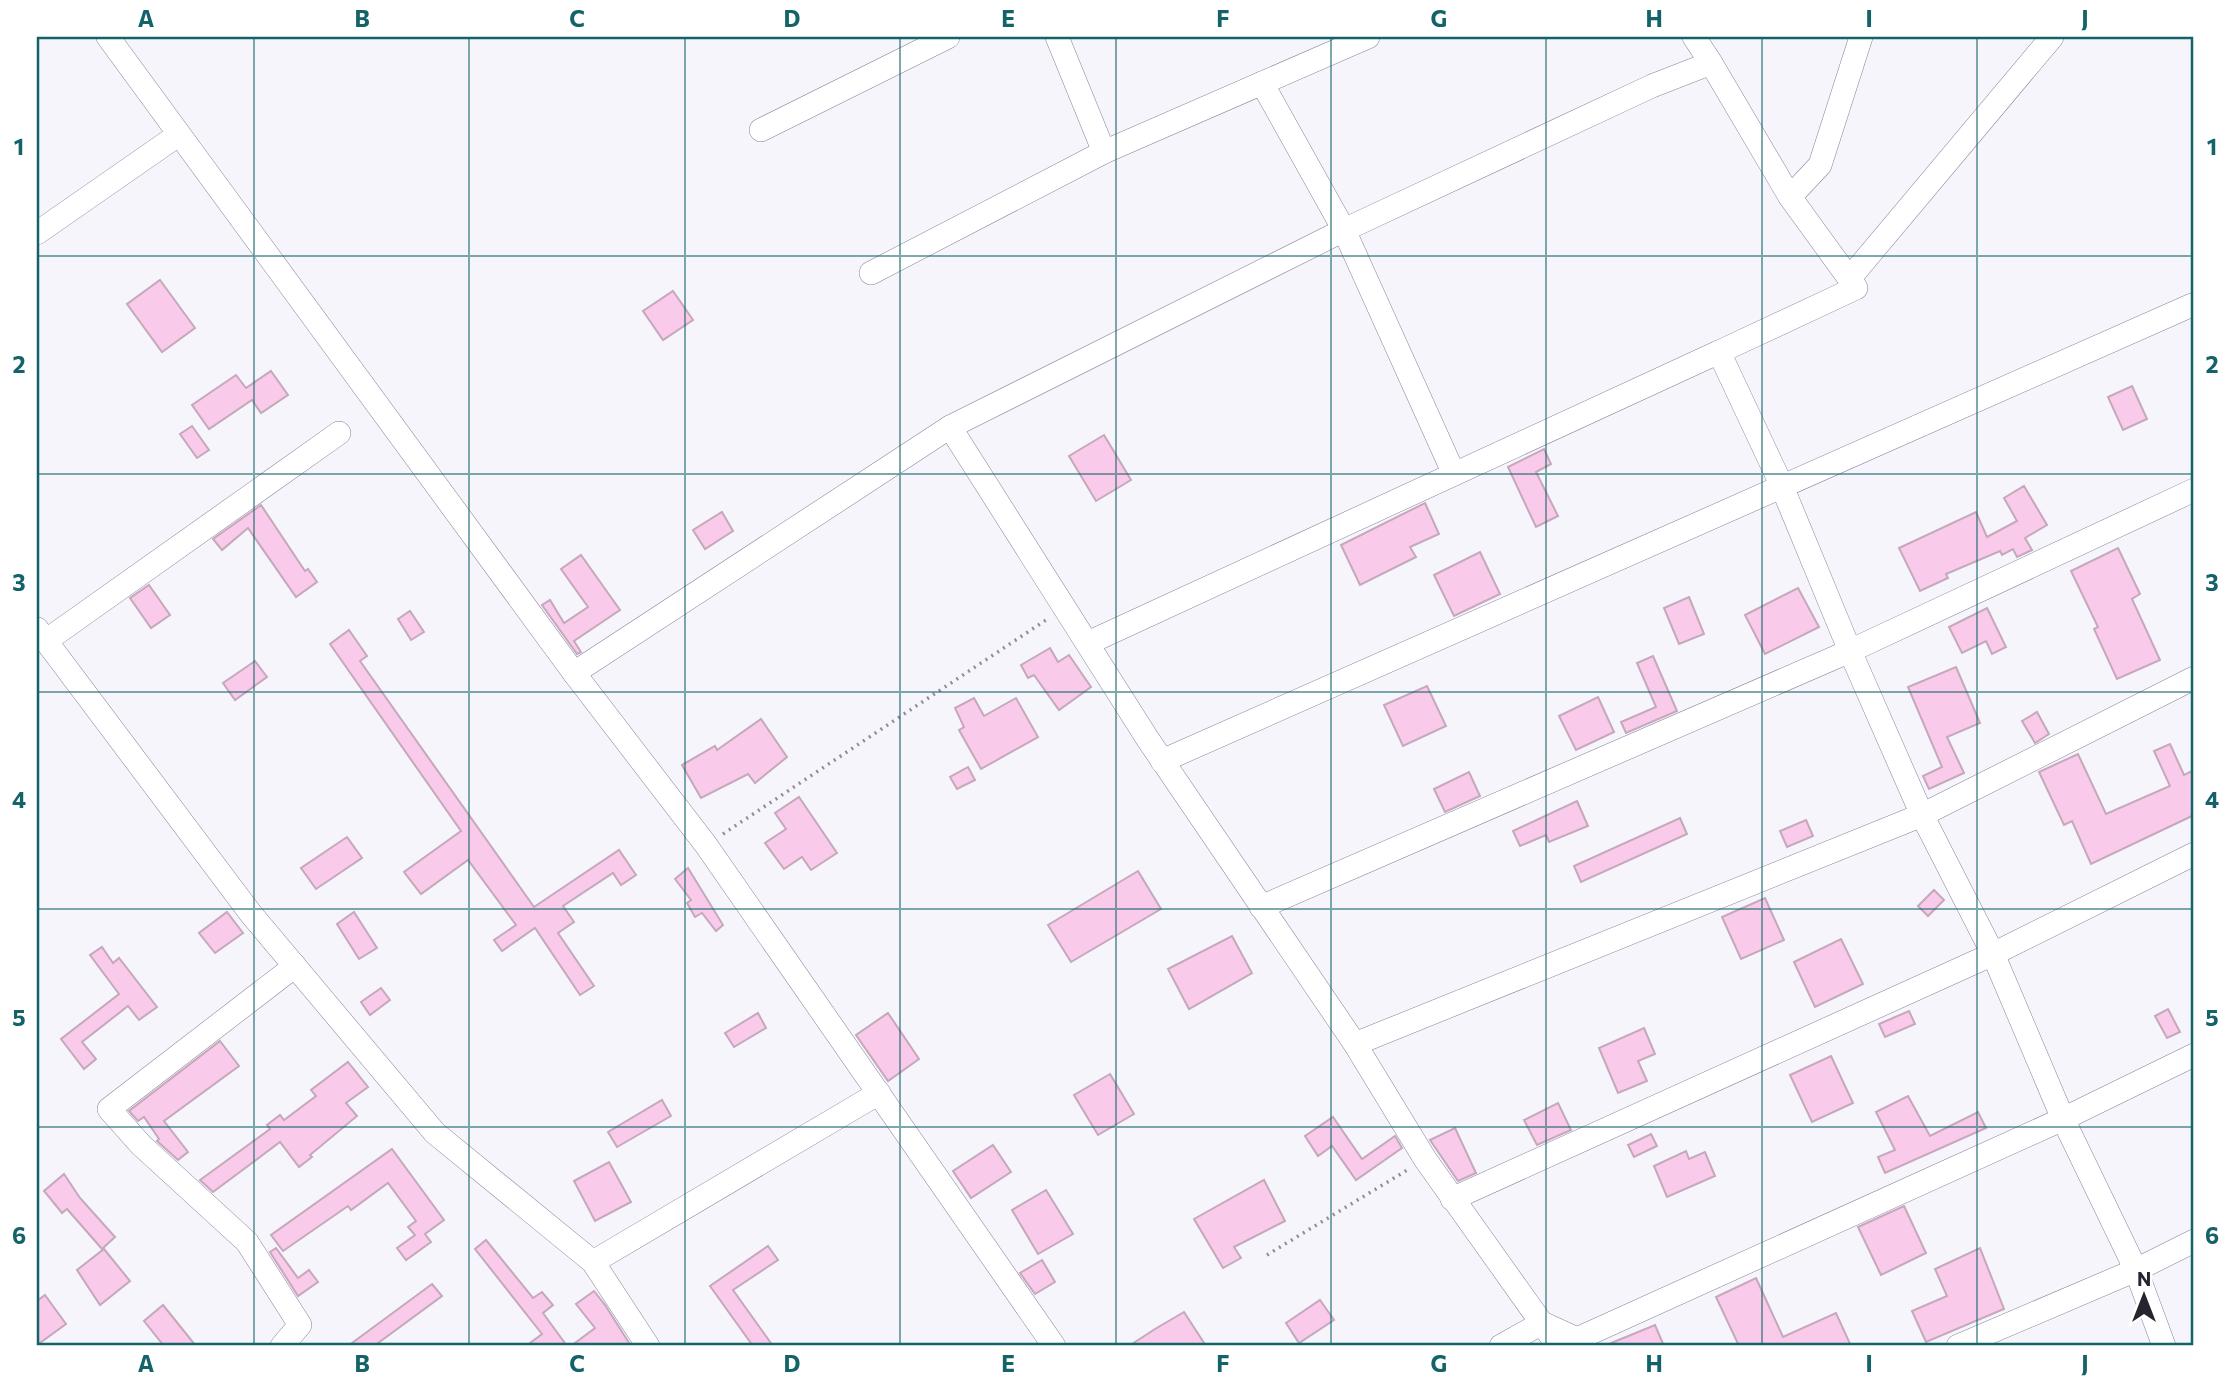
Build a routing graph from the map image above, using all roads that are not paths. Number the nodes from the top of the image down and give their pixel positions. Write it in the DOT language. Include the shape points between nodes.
graph roads {
  1 [pos="108,37"];
  2 [pos="948,37"];
  3 [pos="1057,37"];
  4 [pos="1368,37"];
  5 [pos="1694,37"];
  6 [pos="1861,37"];
  7 [pos="2052,37"];
  8 [pos="1711,63"];
  9 [pos="1262,83"];
  10 [pos="761,130"];
  11 [pos="178,135"];
  12 [pos="1104,152"];
  13 [pos="1790,197"];
  14 [pos="1344,230"];
  15 [pos="37,233"];
  16 [pos="871,273"];
  17 [pos="1849,279"];
  18 [pos="2192,305"];
  19 [pos="1719,352"];
  20 [pos="950,427"];
  21 [pos="339,433"];
  22 [pos="1454,474"];
  23 [pos="1782,484"];
  24 [pos="2194,490"];
  25 [pos="42,634"];
  26 [pos="1088,643"];
  27 [pos="1850,651"];
  28 [pos="575,673"];
  29 [pos="2194,678"];
  30 [pos="1162,761"];
  31 [pos="1922,815"];
  32 [pos="2194,854"];
  33 [pos="1261,907"];
  34 [pos="1993,954"];
  35 [pos="295,966"];
  36 [pos="1354,1044"];
  37 [pos="2194,1055"];
  38 [pos="879,1093"];
  39 [pos="2063,1119"];
  40 [pos="1452,1199"];
  41 [pos="2194,1241"];
  42 [pos="593,1262"];
  43 [pos="2136,1270"];
  44 [pos="1542,1323"];
  45 [pos="282,1346"];
  46 [pos="648,1346"];
  47 [pos="1054,1346"];
  48 [pos="1500,1346"];
  49 [pos="1558,1346"];
  50 [pos="1958,1346"];
  51 [pos="2164,1346"];
  1 -- 11 [label="street"];
  2 -- 10 [label="street"];
  3 -- 12 [label="street"];
  4 -- 9 [label="street"];
  5 -- 8 [label="street"];
  6 -- 13 [label="street" via="1820,165"];
  7 -- 17 [label="street"];
  8 -- 13 [label="street"];
  8 -- 14 [label="street" via="1652,86"];
  9 -- 12 [label="street"];
  9 -- 14 [label="street"];
  11 -- 15 [label="street"];
  11 -- 28 [label="street"];
  12 -- 16 [label="street"];
  13 -- 17 [label="street"];
  14 -- 20 [label="street"];
  14 -- 22 [label="street"];
  17 -- 19 [label="street" via="1856,288"];
  18 -- 23 [label="street"];
  19 -- 22 [label="street"];
  19 -- 23 [label="street"];
  20 -- 26 [label="street"];
  20 -- 28 [label="street"];
  21 -- 25 [label="street"];
  22 -- 26 [label="street"];
  23 -- 27 [label="street"];
  23 -- 30 [label="street"];
  24 -- 27 [label="street"];
  25 -- 35 [label="street"];
  26 -- 30 [label="street"];
  27 -- 31 [label="street"];
  27 -- 33 [label="street"];
  28 -- 38 [label="street" via="706,845"];
  29 -- 31 [label="street"];
  30 -- 33 [label="street"];
  31 -- 34 [label="street"];
  31 -- 36 [label="street"];
  32 -- 34 [label="street"];
  33 -- 36 [label="street"];
  34 -- 39 [label="street"];
  34 -- 40 [label="street"];
  35 -- 42 [label="street" via="435,1133"];
  35 -- 45 [label="street" via="109,1109 141,1145 247,1242 300,1325"];
  36 -- 40 [label="street"];
  37 -- 39 [label="street"];
  38 -- 42 [label="street"];
  38 -- 47 [label="street"];
  39 -- 43 [label="street"];
  39 -- 44 [label="street" via="1577,1339"];
  40 -- 44 [label="street"];
  41 -- 43 [label="street"];
  42 -- 46 [label="street"];
  43 -- 50 [label="street"];
  43 -- 51 [label="street"];
  44 -- 48 [label="street"];
  44 -- 49 [label="street"];
}
